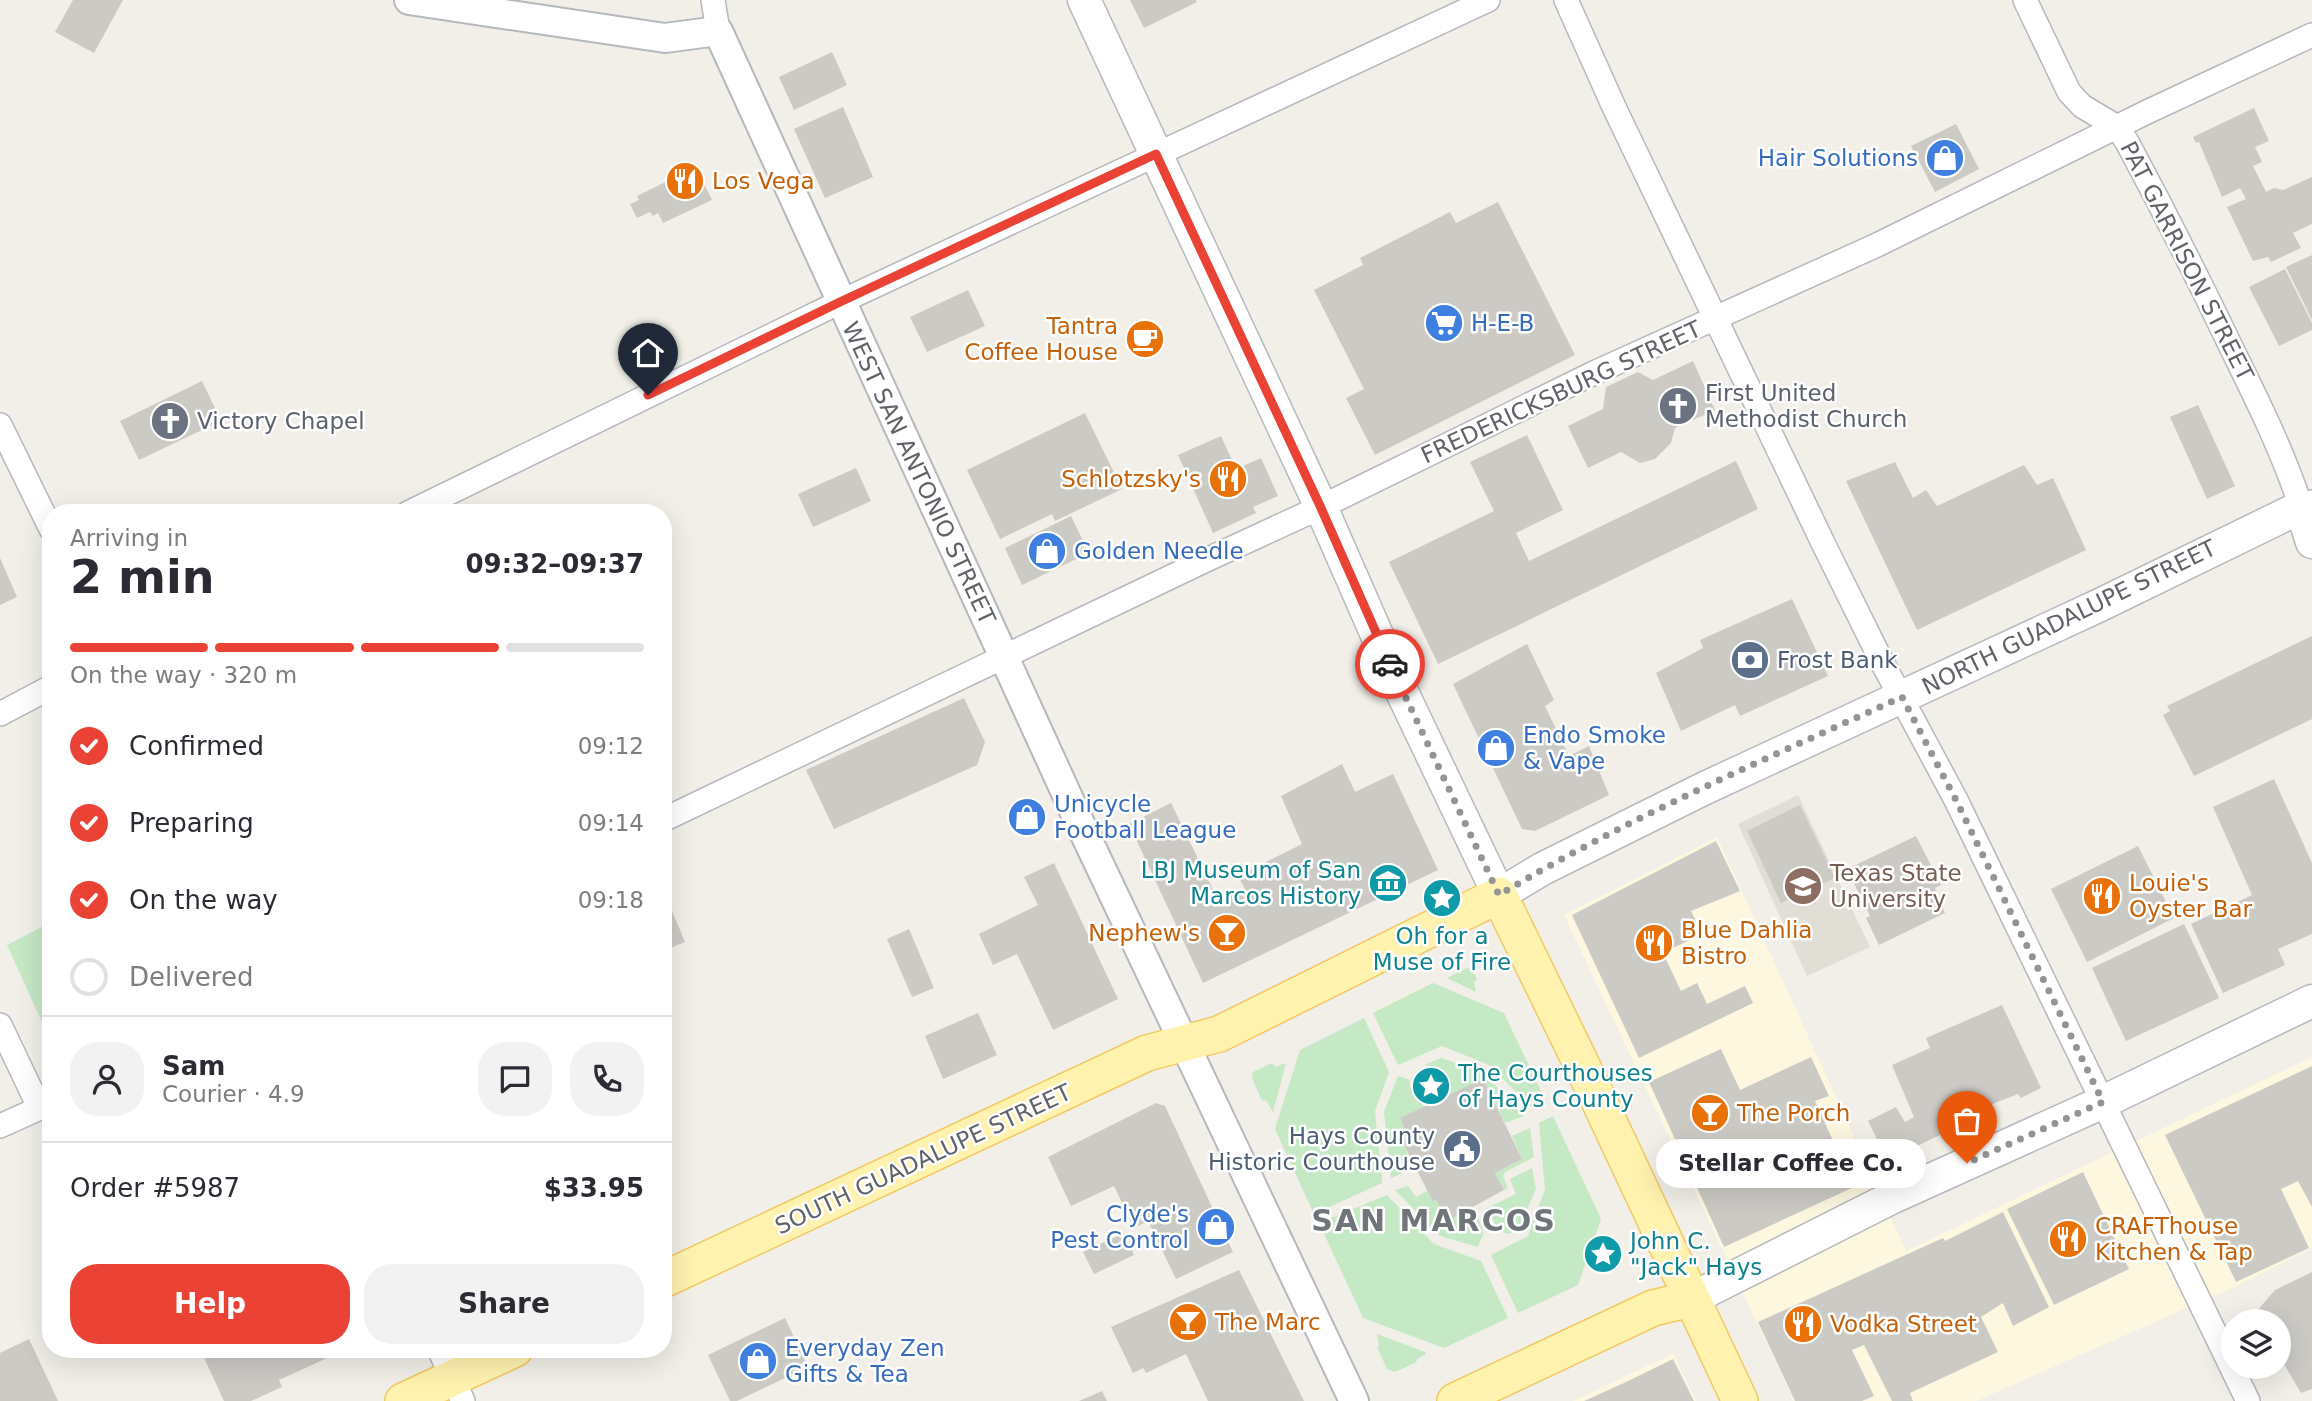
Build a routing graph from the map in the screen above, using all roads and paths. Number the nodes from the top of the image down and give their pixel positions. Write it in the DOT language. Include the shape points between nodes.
graph roads {
  1 [pos="409,0"];
  2 [pos="713,0"];
  3 [pos="1083,0"];
  4 [pos="1488,0"];
  5 [pos="1566,0"];
  6 [pos="2025,0"];
  7 [pos="718,31"];
  8 [pos="2312,35"];
  9 [pos="2117,127"];
  10 [pos="1156,154"];
  11 [pos="840,302"];
  12 [pos="1716,318"];
  13 [pos="0,425"];
  14 [pos="426,504"];
  15 [pos="2306,504"];
  16 [pos="1321,508"];
  17 [pos="42,510"];
  18 [pos="2312,542"];
  19 [pos="1004,657"];
  20 [pos="42,692"];
  21 [pos="1902,697"];
  22 [pos="0,714"];
  23 [pos="672,816"];
  24 [pos="1499,895"];
  25 [pos="2312,1001"];
  26 [pos="0,1025"];
  27 [pos="1184,1044"];
  28 [pos="42,1100"];
  29 [pos="2103,1102"];
  30 [pos="42,1106"];
  31 [pos="0,1126"];
  32 [pos="672,1276"];
  33 [pos="1691,1299"];
  34 [pos="494,1358"];
  35 [pos="451,1376"];
  36 [pos="403,1401"];
  37 [pos="1354,1401"];
  38 [pos="1455,1401"];
  39 [pos="1740,1401"];
  40 [pos="2248,1401"];
  1 -- 7 [label="street" via="665,38"];
  2 -- 7 [label="street"];
  3 -- 10 [label="main road"];
  4 -- 10 [label="street"];
  5 -- 12 [label="street"];
  6 -- 9 [label="street, PAT GARRISON STREET" via="2069,92 2082,106"];
  7 -- 11 [label="street, WEST SAN ANTONIO STREET"];
  8 -- 9 [label="street, FREDERICKSBURG STREET"];
  9 -- 12 [label="street, FREDERICKSBURG STREET"];
  9 -- 15 [label="street, PAT GARRISON STREET" via="2187,256"];
  10 -- 11 [label="street"];
  10 -- 16 [label="main road"];
  11 -- 14 [label="street"];
  11 -- 19 [label="street, WEST SAN ANTONIO STREET"];
  12 -- 16 [label="street, FREDERICKSBURG STREET"];
  12 -- 21 [label="street"];
  13 -- 17 [label="street"];
  15 -- 18 [label="main road"];
  15 -- 21 [label="main road, NORTH GUADALUPE STREET"];
  16 -- 19 [label="street, FREDERICKSBURG STREET"];
  16 -- 24 [label="main road"];
  19 -- 23 [label="street, FREDERICKSBURG STREET"];
  19 -- 27 [label="street, WEST SAN ANTONIO STREET"];
  20 -- 22 [label="street"];
  21 -- 24 [label="main road, NORTH GUADALUPE STREET" via="1693,794"];
  21 -- 29 [label="street"];
  24 -- 27 [label="main road, NORTH GUADALUPE STREET" via="1219,1034"];
  24 -- 33 [label="main road"];
  25 -- 29 [label="main road"];
  26 -- 28 [label="street"];
  27 -- 32 [label="main road, SOUTH GUADALUPE STREET" via="1147,1053"];
  27 -- 37 [label="street, WEST SAN ANTONIO STREET"];
  29 -- 33 [label="main road" via="1893,1197"];
  29 -- 40 [label="street"];
  30 -- 31 [label="street"];
  33 -- 38 [label="main road" via="1653,1308"];
  33 -- 39 [label="main road"];
  34 -- 35 [label="main road"];
  35 -- 36 [label="main road"];
}
